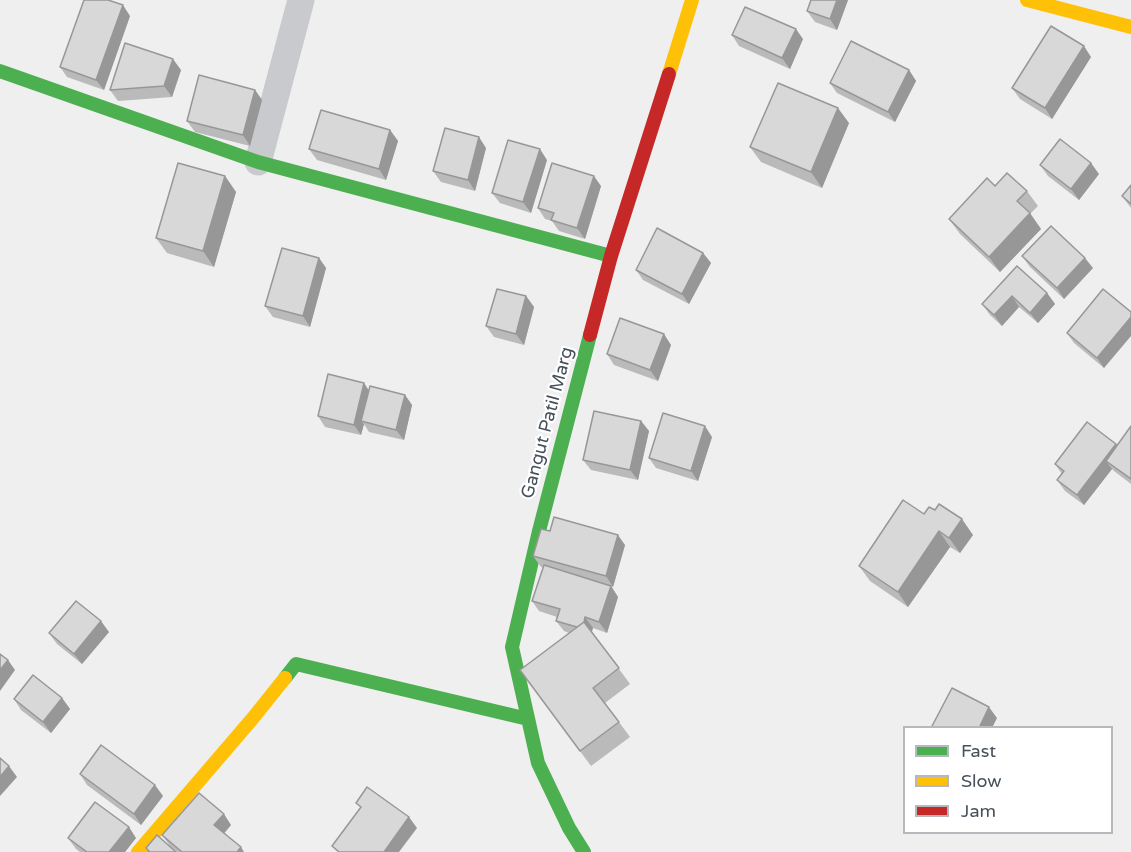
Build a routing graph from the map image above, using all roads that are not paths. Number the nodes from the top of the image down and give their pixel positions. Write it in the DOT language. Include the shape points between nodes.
graph roads {
  1 [pos="301,0"];
  2 [pos="692,0"];
  3 [pos="1027,0"];
  4 [pos="1131,27"];
  5 [pos="0,71"];
  6 [pos="258,162"];
  7 [pos="611,256"];
  8 [pos="528,719"];
  9 [pos="138,852"];
  10 [pos="584,852"];
  1 -- 6 [label="street"];
  2 -- 7 [label="street, Gangut Patil Marg"];
  3 -- 4 [label="street"];
  5 -- 6 [label="street"];
  6 -- 7 [label="street"];
  7 -- 8 [label="street, Gangut Patil Marg" via="512,647"];
  8 -- 9 [label="street" via="297,664"];
  8 -- 10 [label="street, Gangut Patil Marg" via="537,763"];
}
